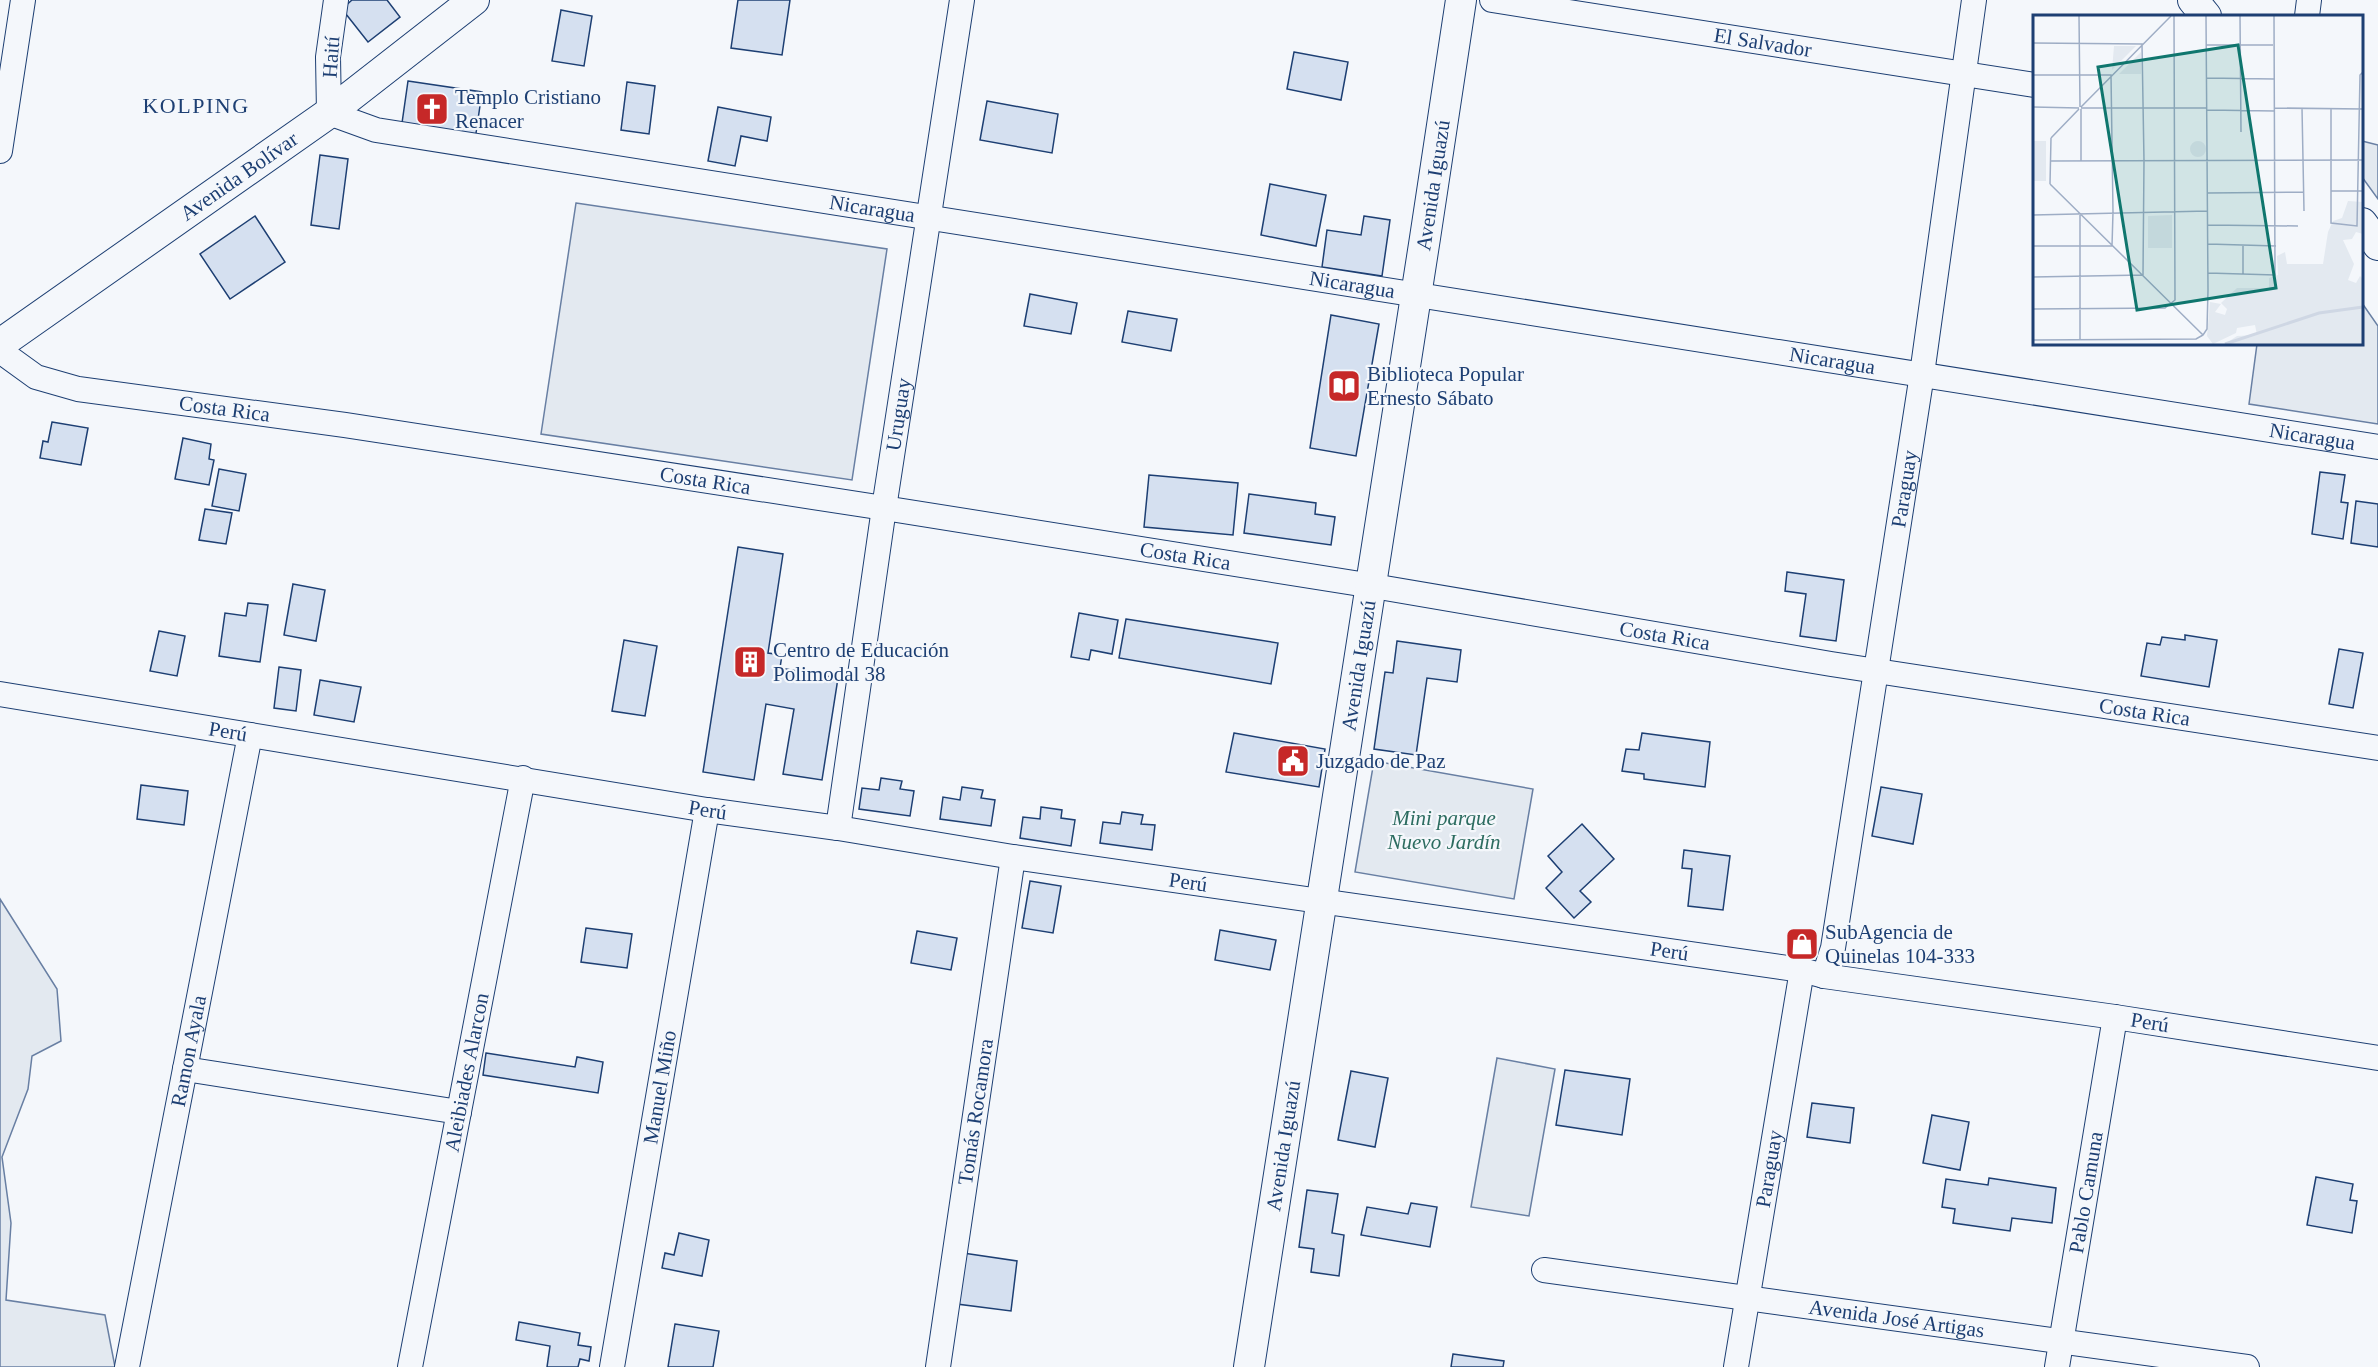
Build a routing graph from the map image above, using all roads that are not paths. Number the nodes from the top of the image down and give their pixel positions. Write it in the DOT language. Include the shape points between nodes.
graph roads {
  1 [pos="23,0"];
  2 [pos="336,0"];
  3 [pos="474,0"];
  4 [pos="962,0"];
  5 [pos="1461,0"];
  6 [pos="1492,0"];
  7 [pos="1974,0"];
  8 [pos="2193,0"];
  9 [pos="2309,0"];
  10 [pos="2205,15"];
  11 [pos="2307,15"];
  12 [pos="1963,72"];
  13 [pos="2033,85"];
  14 [pos="329,113"];
  15 [pos="0,150"];
  16 [pos="930,217"];
  17 [pos="2363,226"];
  18 [pos="2378,245"];
  19 [pos="1417,296"];
  20 [pos="0,344"];
  21 [pos="0,351"];
  22 [pos="1922,374"];
  23 [pos="2378,447"];
  24 [pos="884,508"];
  25 [pos="1373,586"];
  26 [pos="1875,671"];
  27 [pos="0,694"];
  28 [pos="250,735"];
  29 [pos="2378,748"];
  30 [pos="522,778"];
  31 [pos="707,810"];
  32 [pos="838,828"];
  33 [pos="1013,857"];
  34 [pos="1321,901"];
  35 [pos="1813,973"];
  36 [pos="2115,1017"];
  37 [pos="2378,1058"];
  38 [pos="185,1069"];
  39 [pos="459,1112"];
  40 [pos="1544,1270"];
  41 [pos="1748,1298"];
  42 [pos="2062,1341"];
  43 [pos="127,1367"];
  44 [pos="410,1367"];
  45 [pos="612,1367"];
  46 [pos="938,1367"];
  47 [pos="1249,1367"];
  48 [pos="1736,1367"];
  49 [pos="2057,1367"];
  50 [pos="2247,1367"];
  1 -- 15 [label="street"];
  2 -- 14 [label="street, Haití" via="328,57"];
  3 -- 14 [label="main road, Avenida Bolívar"];
  4 -- 16 [label="street, Uruguay"];
  5 -- 19 [label="main road, Avenida Iguazú"];
  6 -- 12 [label="street, El Salvador"];
  7 -- 12 [label="street, Paraguay"];
  8 -- 10 [label="main road"];
  9 -- 11 [label="street"];
  12 -- 13 [label="street, El Salvador"];
  12 -- 22 [label="street, Paraguay"];
  14 -- 16 [label="street, Nicaragua" via="376,130"];
  14 -- 20 [label="main road, Avenida Bolívar"];
  16 -- 19 [label="street, Nicaragua"];
  16 -- 24 [label="street, Uruguay"];
  17 -- 18 [label="main road"];
  19 -- 22 [label="street, Nicaragua"];
  19 -- 25 [label="main road, Avenida Iguazú"];
  21 -- 24 [label="street, Costa Rica" via="36,377 78,389 345,425"];
  22 -- 23 [label="street, Nicaragua"];
  22 -- 26 [label="street, Paraguay"];
  24 -- 25 [label="street, Costa Rica"];
  24 -- 32 [label="street, Uruguay"];
  25 -- 26 [label="street, Costa Rica"];
  25 -- 34 [label="main road, Avenida Iguazú"];
  26 -- 29 [label="street, Costa Rica"];
  26 -- 35 [label="street, Paraguay" via="1833,948"];
  27 -- 28 [label="street, Perú"];
  28 -- 30 [label="street, Perú"];
  28 -- 38 [label="street, Ramon Ayala"];
  30 -- 31 [label="street, Perú"];
  30 -- 39 [label="street, Aleibiades Alarcon"];
  31 -- 32 [label="street, Perú"];
  31 -- 45 [label="street, Manuel Miño"];
  32 -- 33 [label="street, Perú"];
  33 -- 34 [label="street, Perú"];
  33 -- 46 [label="street, Tomás Rocamora"];
  34 -- 35 [label="street, Perú"];
  34 -- 47 [label="main road, Avenida Iguazú"];
  35 -- 36 [label="street, Perú"];
  35 -- 41 [label="street, Paraguay"];
  36 -- 37 [label="street, Perú"];
  36 -- 42 [label="street, Pablo Camuna"];
  38 -- 39 [label="street"];
  38 -- 43 [label="street, Ramon Ayala"];
  39 -- 44 [label="street, Aleibiades Alarcon"];
  40 -- 41 [label="street, Avenida José Artigas"];
  41 -- 42 [label="street, Avenida José Artigas"];
  41 -- 48 [label="street, Paraguay"];
  42 -- 49 [label="street, Pablo Camuna"];
  42 -- 50 [label="street, Avenida José Artigas"];
}
